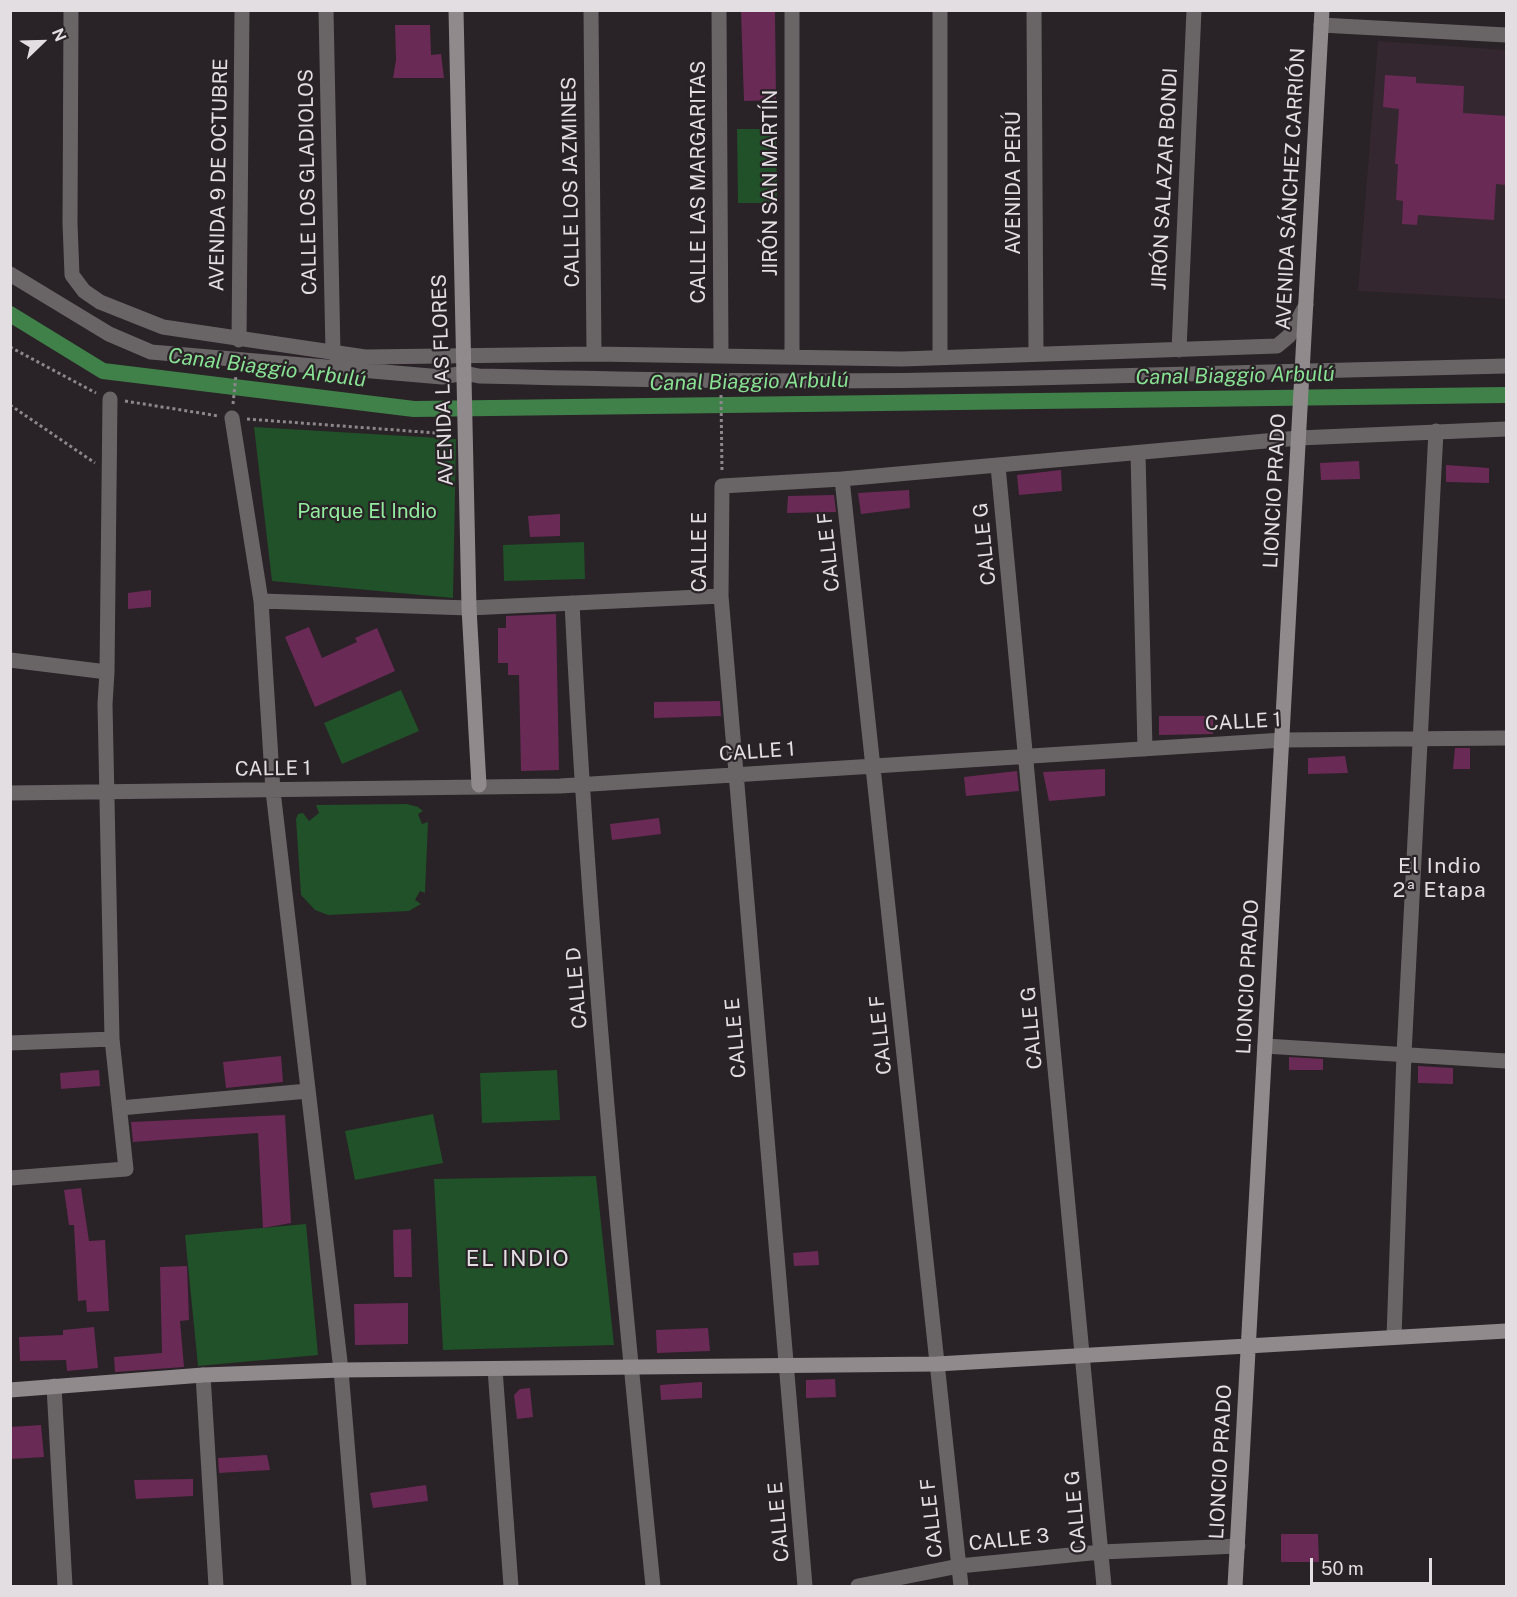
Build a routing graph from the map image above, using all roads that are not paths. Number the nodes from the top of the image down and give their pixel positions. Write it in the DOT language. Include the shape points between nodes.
graph roads {
  1 [pos="71,10"];
  2 [pos="242,10"];
  3 [pos="326,10"];
  4 [pos="456,10"];
  5 [pos="591,10"];
  6 [pos="719,10"];
  7 [pos="792,10"];
  8 [pos="940,10"];
  9 [pos="1034,10"];
  10 [pos="1194,10"];
  11 [pos="1321,18"];
  12 [pos="1506,35"];
  13 [pos="10,274"];
  14 [pos="1306,305"];
  15 [pos="239,340"];
  16 [pos="1179,350"];
  17 [pos="333,353"];
  18 [pos="594,354"];
  19 [pos="721,354"];
  20 [pos="1036,354"];
  21 [pos="464,356"];
  22 [pos="792,356"];
  23 [pos="940,357"];
  24 [pos="1506,366"];
  25 [pos="1303,369"];
  26 [pos="464,379"];
  27 [pos="110,399"];
  28 [pos="232,413"];
  29 [pos="1506,429"];
  30 [pos="1436,431"];
  31 [pos="1299,433"];
  32 [pos="1138,453"];
  33 [pos="998,465"];
  34 [pos="842,479"];
  35 [pos="721,597"];
  36 [pos="261,601"];
  37 [pos="572,603"];
  38 [pos="469,608"];
  39 [pos="10,660"];
  40 [pos="107,672"];
  41 [pos="1506,738"];
  42 [pos="1419,739"];
  43 [pos="1282,740"];
  44 [pos="1145,749"];
  45 [pos="1028,756"];
  46 [pos="874,766"];
  47 [pos="735,775"];
  48 [pos="581,784"];
  49 [pos="479,785"];
  50 [pos="273,790"];
  51 [pos="10,793"];
  52 [pos="106,793"];
  53 [pos="112,1039"];
  54 [pos="10,1043"];
  55 [pos="1265,1046"];
  56 [pos="1404,1054"];
  57 [pos="1506,1061"];
  58 [pos="308,1091"];
  59 [pos="120,1107"];
  60 [pos="10,1178"];
  61 [pos="1506,1330"];
  62 [pos="1394,1337"];
  63 [pos="1249,1346"];
  64 [pos="1083,1354"];
  65 [pos="937,1364"];
  66 [pos="786,1367"];
  67 [pos="631,1368"];
  68 [pos="495,1369"];
  69 [pos="341,1370"];
  70 [pos="202,1375"];
  71 [pos="54,1386"];
  72 [pos="10,1390"];
  73 [pos="1238,1546"];
  74 [pos="1101,1552"];
  75 [pos="959,1566"];
  76 [pos="65,1587"];
  77 [pos="216,1587"];
  78 [pos="359,1587"];
  79 [pos="511,1587"];
  80 [pos="653,1587"];
  81 [pos="805,1587"];
  82 [pos="858,1587"];
  83 [pos="961,1587"];
  84 [pos="1104,1587"];
  85 [pos="1236,1587"];
  1 -- 15 [label="street" via="72,275 84,291 100,302 163,327"];
  2 -- 15 [label="street, AVENIDA 9 DE OCTUBRE"];
  3 -- 17 [label="street, CALLE LOS GLADIOLOS"];
  4 -- 21 [label="street, AVENIDA LAS FLORES"];
  5 -- 18 [label="street, CALLE LOS JAZMINES"];
  6 -- 19 [label="street, CALLE LAS MARGARITAS"];
  7 -- 22 [label="street, JIRÓN SAN MARTÍN"];
  8 -- 23 [label="street"];
  9 -- 20 [label="street, AVENIDA PERÚ"];
  10 -- 16 [label="street, JIRÓN SALAZAR BONDI"];
  11 -- 12 [label="street"];
  11 -- 14 [label="street, AVENIDA SÁNCHEZ CARRIÓN"];
  13 -- 26 [label="street" via="109,334 151,352"];
  14 -- 16 [label="street" via="1289,336 1277,346"];
  14 -- 25 [label="street, AVENIDA SÁNCHEZ CARRIÓN"];
  15 -- 17 [label="street"];
  16 -- 20 [label="street"];
  17 -- 21 [label="street" via="365,357"];
  18 -- 19 [label="street"];
  18 -- 21 [label="street"];
  19 -- 22 [label="street"];
  20 -- 23 [label="street"];
  21 -- 26 [label="street, AVENIDA LAS FLORES"];
  22 -- 23 [label="street"];
  24 -- 25 [label="street"];
  25 -- 26 [label="street" via="984,379"];
  25 -- 31 [label="street, LIONCIO PRADO"];
  26 -- 38 [label="street, AVENIDA LAS FLORES"];
  27 -- 40 [label="street"];
  28 -- 36 [label="street"];
  29 -- 30 [label="street"];
  30 -- 31 [label="street"];
  30 -- 42 [label="street"];
  31 -- 32 [label="street"];
  31 -- 43 [label="street, LIONCIO PRADO"];
  32 -- 33 [label="street"];
  32 -- 44 [label="street"];
  33 -- 34 [label="street"];
  33 -- 45 [label="street, CALLE G"];
  34 -- 35 [label="street, CALLE E" via="722,486"];
  34 -- 46 [label="street, CALLE F"];
  35 -- 37 [label="street"];
  35 -- 47 [label="street, CALLE E"];
  36 -- 38 [label="street"];
  36 -- 50 [label="street"];
  37 -- 38 [label="street"];
  37 -- 48 [label="street, CALLE D"];
  38 -- 49 [label="street, AVENIDA LAS FLORES"];
  39 -- 40 [label="street"];
  40 -- 52 [label="street"];
  41 -- 42 [label="street, CALLE 1"];
  42 -- 43 [label="street, CALLE 1"];
  42 -- 56 [label="street"];
  43 -- 44 [label="street, CALLE 1"];
  43 -- 55 [label="street, LIONCIO PRADO"];
  44 -- 45 [label="street, CALLE 1"];
  45 -- 46 [label="street, CALLE 1"];
  45 -- 64 [label="street, CALLE G"];
  46 -- 47 [label="street, CALLE 1"];
  46 -- 65 [label="street, CALLE F"];
  47 -- 48 [label="street, CALLE 1"];
  47 -- 66 [label="street, CALLE E"];
  48 -- 49 [label="street, CALLE 1"];
  48 -- 67 [label="street, CALLE D"];
  49 -- 50 [label="street, CALLE 1"];
  50 -- 52 [label="street, CALLE 1"];
  50 -- 58 [label="street"];
  51 -- 52 [label="street, CALLE 1"];
  52 -- 53 [label="street"];
  53 -- 54 [label="street"];
  53 -- 59 [label="street"];
  55 -- 56 [label="street"];
  55 -- 63 [label="street, LIONCIO PRADO"];
  56 -- 57 [label="street"];
  56 -- 62 [label="street"];
  58 -- 59 [label="street"];
  58 -- 69 [label="street"];
  59 -- 60 [label="street" via="126,1168"];
  61 -- 62 [label="street"];
  62 -- 63 [label="street"];
  63 -- 64 [label="street"];
  63 -- 73 [label="street, LIONCIO PRADO"];
  64 -- 65 [label="street"];
  64 -- 74 [label="street, CALLE G"];
  65 -- 66 [label="street"];
  65 -- 75 [label="street, CALLE F"];
  66 -- 67 [label="street"];
  66 -- 81 [label="street, CALLE E"];
  67 -- 68 [label="street"];
  67 -- 80 [label="street, CALLE D"];
  68 -- 69 [label="street"];
  68 -- 79 [label="street"];
  69 -- 70 [label="street"];
  69 -- 78 [label="street"];
  70 -- 71 [label="street"];
  70 -- 77 [label="street"];
  71 -- 72 [label="street"];
  71 -- 76 [label="street"];
  73 -- 74 [label="street, CALLE 3"];
  73 -- 85 [label="street, LIONCIO PRADO"];
  74 -- 75 [label="street, CALLE 3"];
  74 -- 84 [label="street, CALLE G"];
  75 -- 82 [label="street, CALLE 3"];
  75 -- 83 [label="street, CALLE F"];
}
